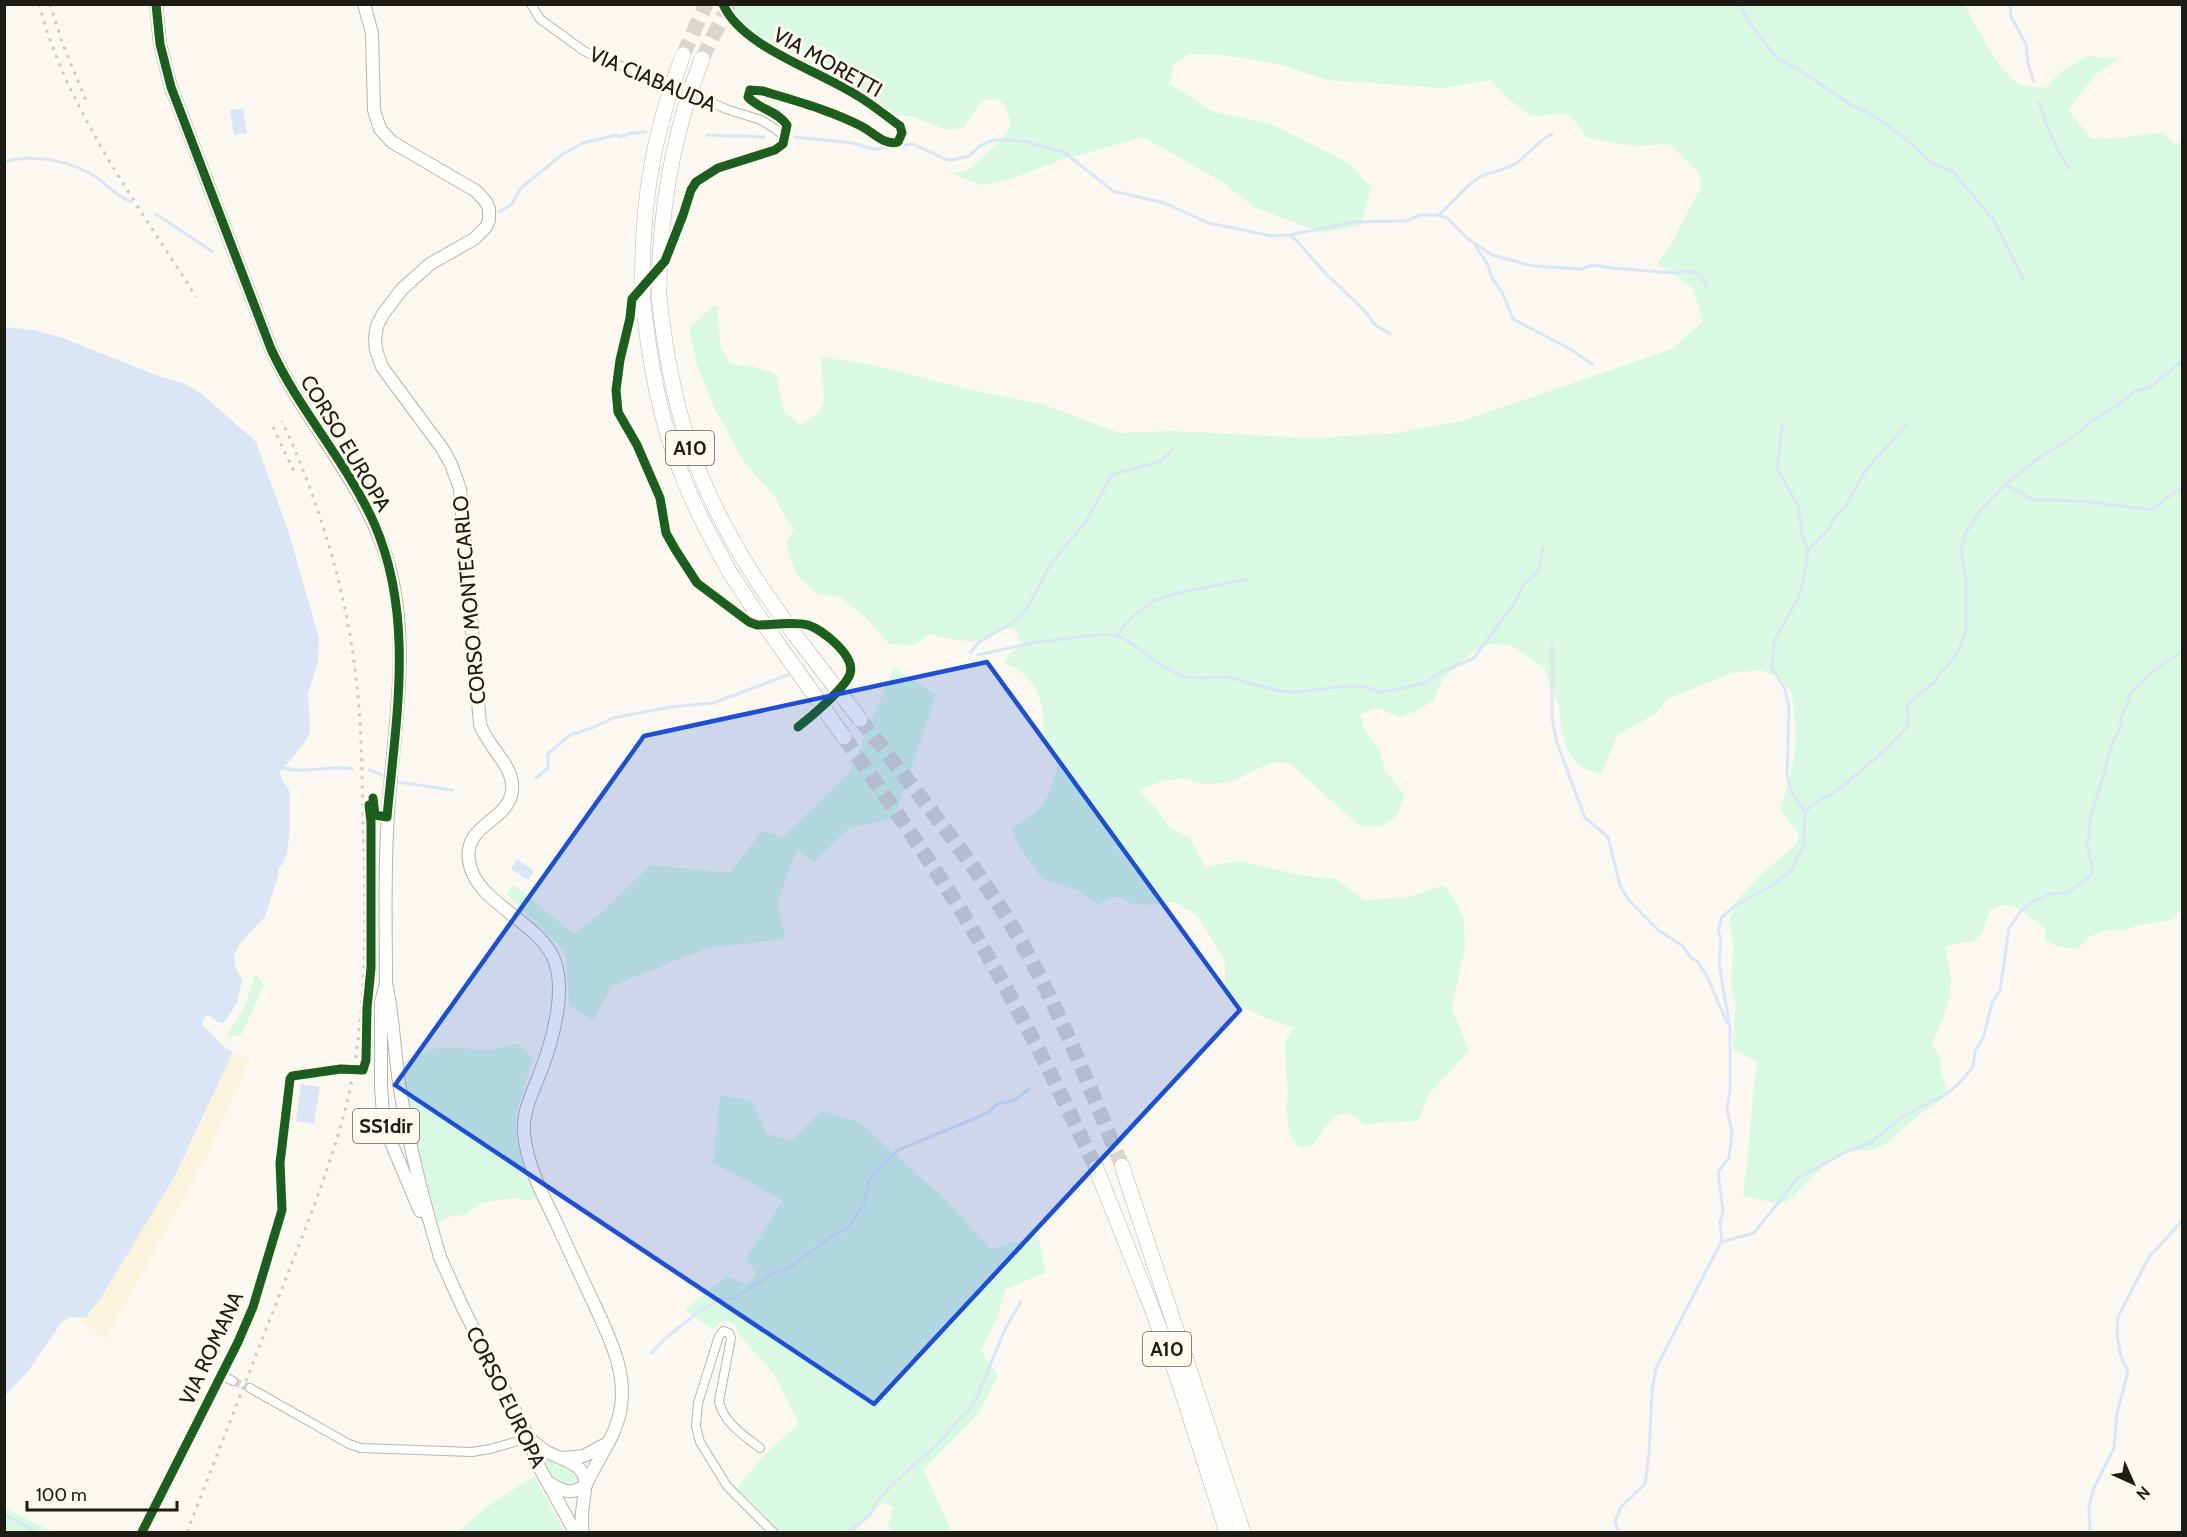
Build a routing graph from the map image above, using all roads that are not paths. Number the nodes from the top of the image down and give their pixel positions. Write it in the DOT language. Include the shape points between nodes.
graph roads {
  1 [pos="156,4"];
  2 [pos="364,4"];
  3 [pos="531,4"];
  4 [pos="723,4"];
  5 [pos="683,54"];
  6 [pos="702,59"];
  7 [pos="785,138"];
  8 [pos="860,719"];
  9 [pos="798,727"];
  10 [pos="844,737"];
  11 [pos="386,983"];
  12 [pos="401,1096"];
  13 [pos="382,1098"];
  14 [pos="1122,1166"];
  15 [pos="1096,1168"];
  16 [pos="281,1170"];
  17 [pos="441,1260"];
  18 [pos="221,1375"];
  19 [pos="234,1381"];
  20 [pos="250,1388"];
  21 [pos="527,1433"];
  22 [pos="609,1440"];
  23 [pos="760,1448"];
  24 [pos="563,1458"];
  25 [pos="549,1483"];
  26 [pos="585,1485"];
  27 [pos="142,1533"];
  28 [pos="575,1533"];
  29 [pos="583,1533"];
  30 [pos="774,1533"];
  31 [pos="1227,1533"];
  32 [pos="1244,1533"];
  1 -- 11 [label="main road, CORSO EUROPA / SS1dir" via="165,67 254,306 279,365 374,522 392,577 400,647 387,817"];
  2 -- 22 [label="main road, CORSO MONTECARLO" via="372,33 374,110 380,129 392,142 476,191 490,213 488,224 478,236 430,264 393,299 379,320 375,345 384,371 445,452 460,489 480,724 509,772 512,789 502,812 476,833 470,844 469,860 483,887 546,946 558,971 559,997 543,1066 526,1109 525,1143 534,1174 619,1366 621,1411"];
  3 -- 7 [label="street, VIA CIABAUDA" via="540,20 590,54 761,120"];
  4 -- 7 [label="street, VIA MORETTI" via="748,36 858,96 900,126 902,133 898,142 887,142 844,118 750,90 748,97 752,101 785,121"];
  5 -- 10 [label="highway, A10, bridge" via="660,123 643,227 643,302 654,383 672,449 694,505 729,571"];
  6 -- 8 [label="highway, A10, bridge" via="683,111 668,179 660,242 659,296 670,378 688,444 721,520 760,587"];
  7 -- 9 [label="street" via="775,150 718,168 696,182 665,261 632,299 616,400 618,412 660,498 666,533 698,583 749,622 810,626 850,660 849,678"];
  11 -- 12 [label="main road, CORSO EUROPA / SS1dir"];
  11 -- 13 [label="main road, CORSO EUROPA / SS1dir" via="381,1002"];
  12 -- 13 [label="main road" via="391,1090"];
  12 -- 17 [label="main road, CORSO EUROPA / SS1dir"];
  13 -- 17 [label="main road, CORSO EUROPA / SS1dir" via="390,1140"];
  14 -- 32 [label="highway, A10"];
  15 -- 31 [label="highway, A10" via="1158,1326"];
  16 -- 18 [label="street, VIA ROMANA" via="280,1221 253,1307"];
  17 -- 21 [label="main road, CORSO EUROPA / SS1dir"];
  18 -- 19 [label="street"];
  18 -- 27 [label="street, VIA ROMANA"];
  20 -- 21 [label="street" via="361,1448 472,1452 514,1441"];
  21 -- 24 [label="main road, SS1dir" via="540,1448"];
  21 -- 25 [label="main road, CORSO EUROPA / SS1dir"];
  22 -- 24 [label="main road" via="584,1456"];
  22 -- 26 [label="main road"];
  23 -- 30 [label="street" via="729,1422 720,1409 718,1401 731,1338 723,1331 698,1403 696,1427 700,1442 727,1486"];
  24 -- 26 [label="main road, SS1dir" via="583,1473"];
  25 -- 26 [label="main road" via="576,1492"];
  25 -- 28 [label="main road, CORSO EUROPA / SS1dir"];
  26 -- 29 [label="main road"];
}
